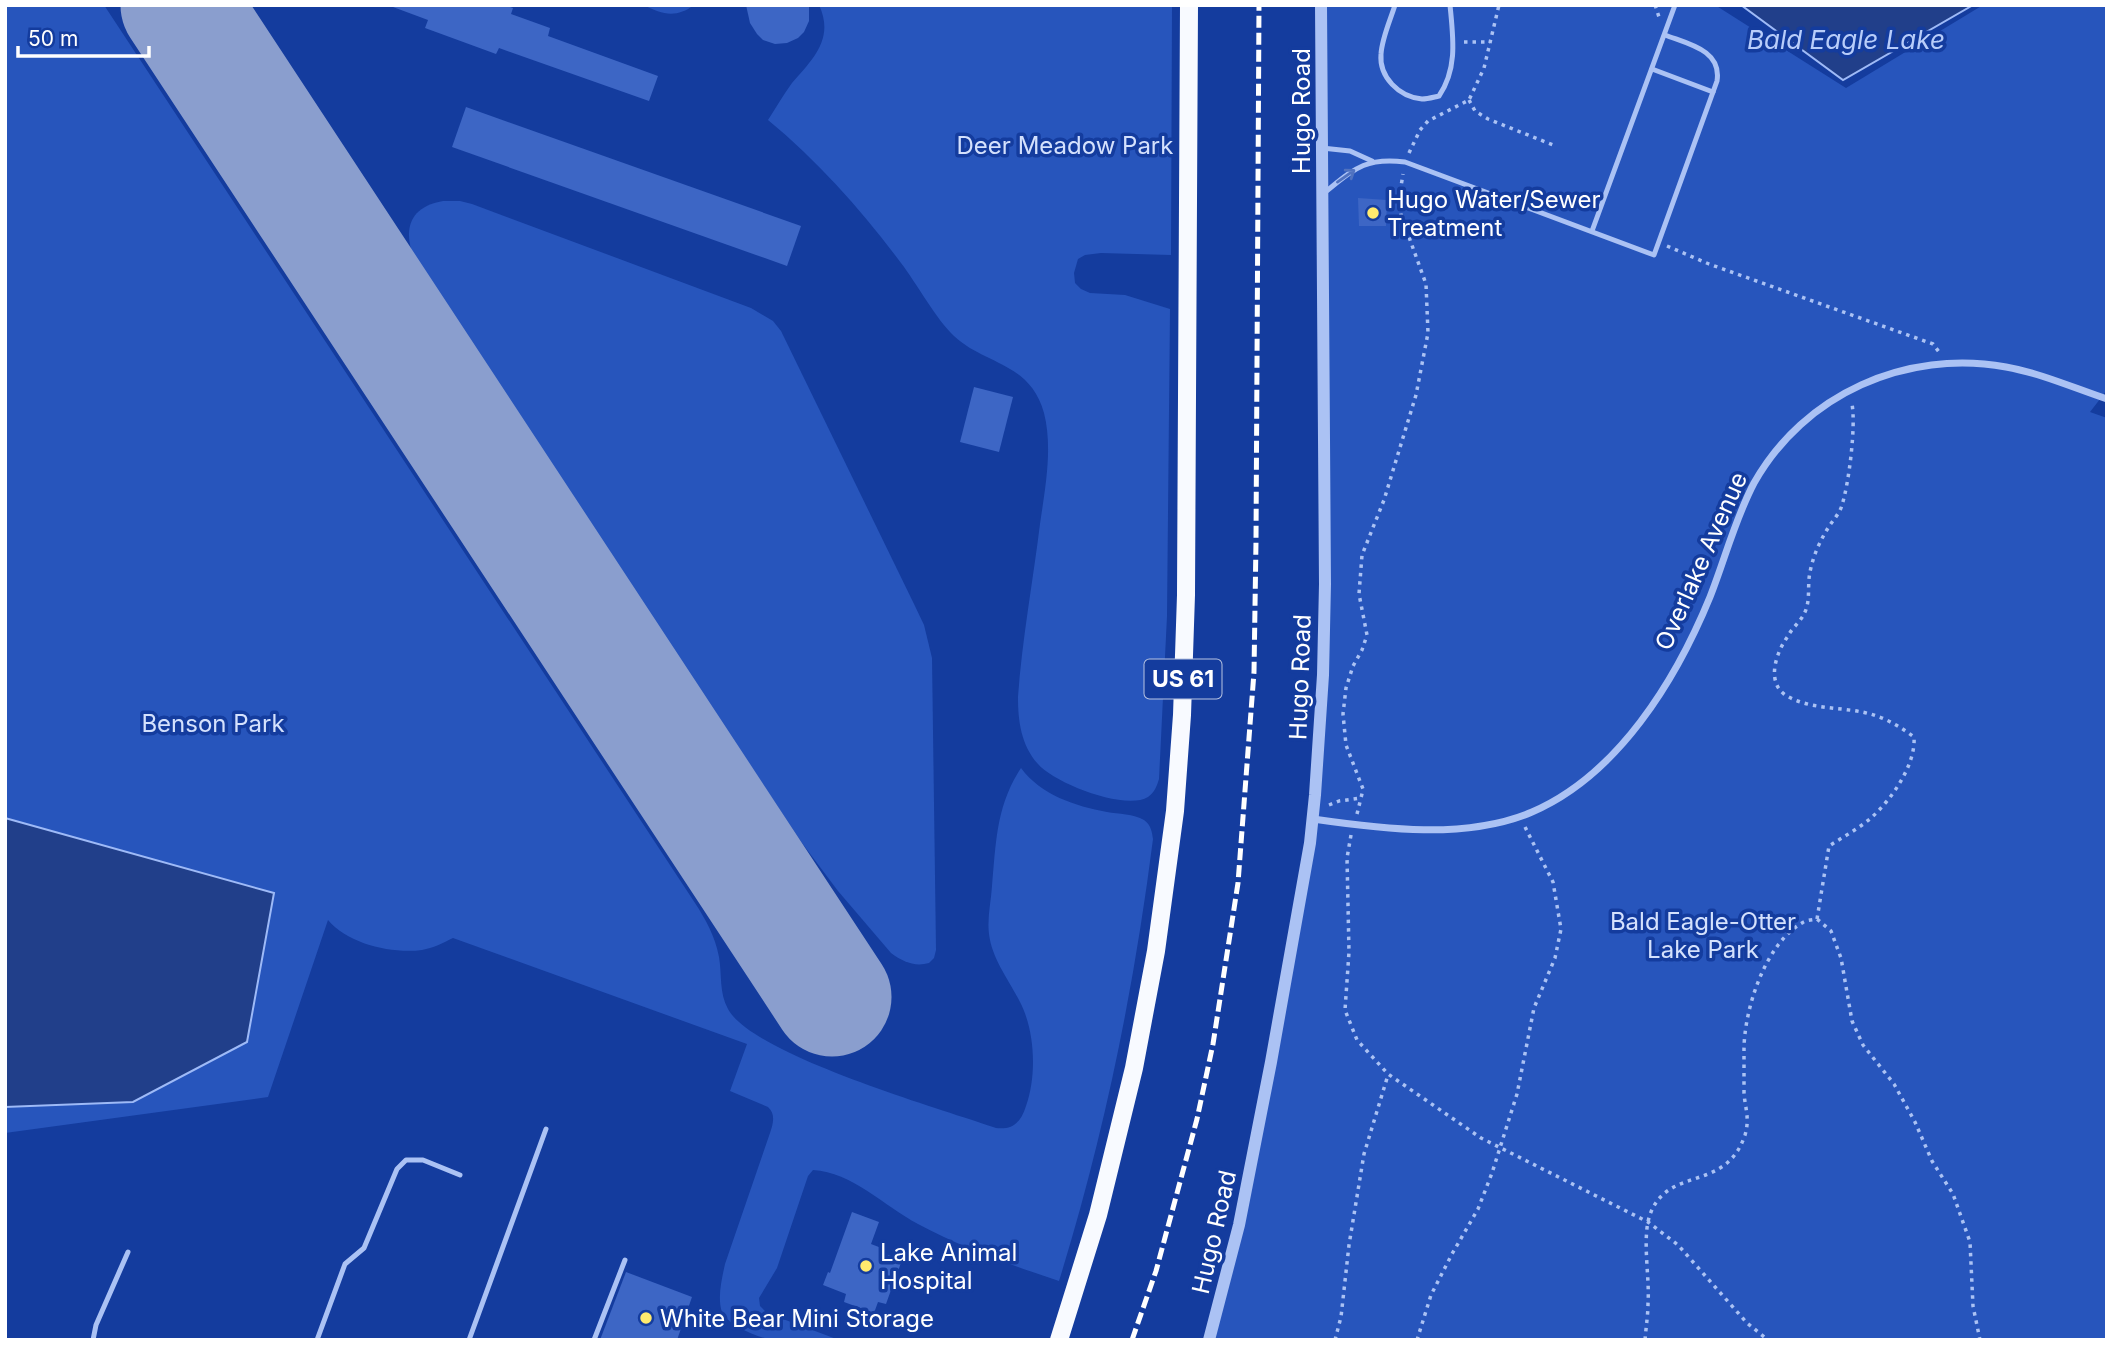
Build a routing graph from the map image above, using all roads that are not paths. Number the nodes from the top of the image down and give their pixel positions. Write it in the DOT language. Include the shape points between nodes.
graph roads {
  1 [pos="1189,5"];
  2 [pos="1321,5"];
  3 [pos="1395,5"];
  4 [pos="1450,5"];
  5 [pos="1675,5"];
  6 [pos="1665,34"];
  7 [pos="1652,69"];
  8 [pos="1713,92"];
  9 [pos="1322,148"];
  10 [pos="1372,161"];
  11 [pos="1323,194"];
  12 [pos="1592,231"];
  13 [pos="2107,399"];
  14 [pos="1312,819"];
  15 [pos="546,1129"];
  16 [pos="460,1175"];
  17 [pos="128,1252"];
  18 [pos="625,1260"];
  19 [pos="93,1340"];
  20 [pos="317,1340"];
  21 [pos="469,1340"];
  22 [pos="594,1340"];
  23 [pos="1059,1340"];
  24 [pos="1209,1340"];
  1 -- 23 [label="main road, US 61" via="1186,595 1176,799 1159,932 1134,1068 1105,1190"];
  2 -- 9 [label="street, Hugo Road"];
  3 -- 4 [label="lane" via="1381,54 1384,75 1400,91 1424,99 1439,96 1453,63"];
  5 -- 6 [label="lane"];
  6 -- 7 [label="lane"];
  6 -- 8 [label="lane" via="1707,52 1718,70"];
  7 -- 8 [label="lane"];
  7 -- 12 [label="lane"];
  8 -- 12 [label="lane" via="1654,255"];
  9 -- 10 [label="lane" via="1350,151"];
  9 -- 11 [label="street, Hugo Road"];
  11 -- 10 [label="lane, one-way"];
  10 -- 12 [label="lane" via="1405,162"];
  11 -- 14 [label="street, Hugo Road" via="1325,584"];
  13 -- 14 [label="street, Overlake Avenue" via="2007,367 1971,362 1906,368 1850,390 1797,428 1772,456 1745,504 1709,599 1678,661 1635,729 1588,777 1562,796 1520,816 1474,828 1439,830"];
  14 -- 24 [label="street, Hugo Road" via="1239,1225"];
  15 -- 21 [label="lane"];
  16 -- 20 [label="lane" via="423,1160 406,1160 397,1169 364,1248 345,1264"];
  17 -- 19 [label="lane"];
  18 -- 22 [label="lane"];
}
